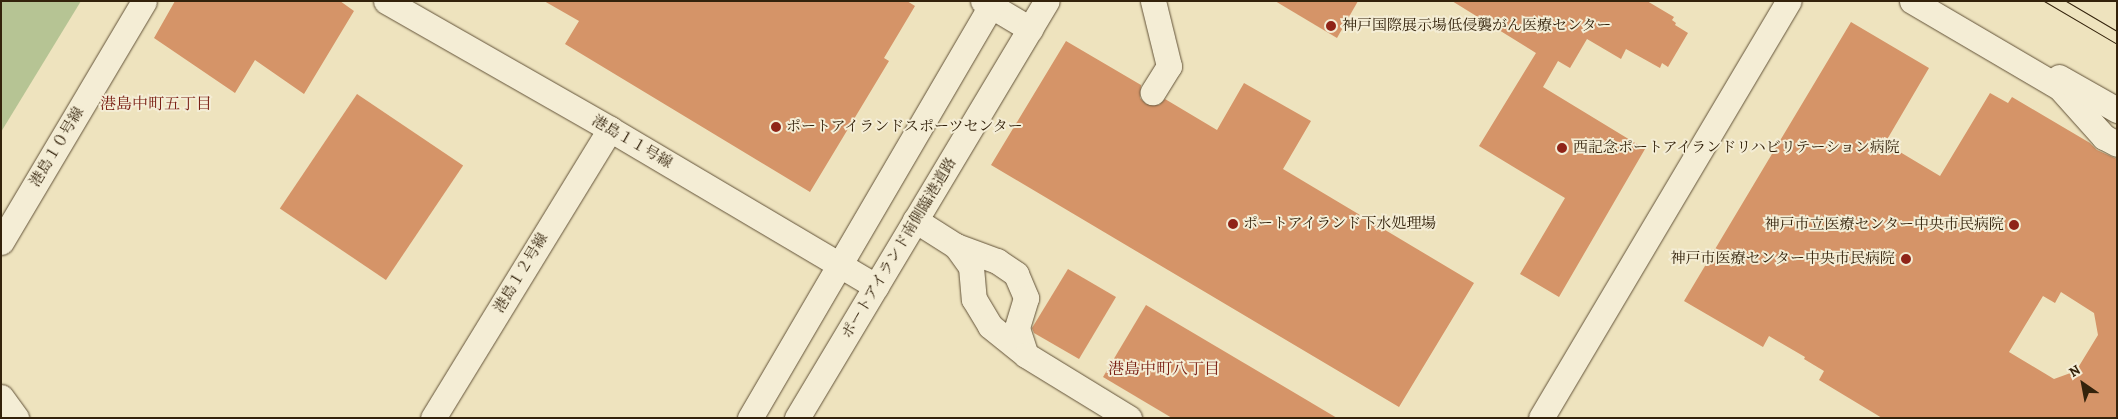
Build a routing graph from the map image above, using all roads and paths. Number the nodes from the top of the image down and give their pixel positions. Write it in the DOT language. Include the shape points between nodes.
graph roads {
  1 [pos="144,1"];
  2 [pos="386,1"];
  3 [pos="1047,1"];
  4 [pos="1153,1"];
  5 [pos="1789,1"];
  6 [pos="1912,1"];
  7 [pos="1929,1"];
  8 [pos="989,3"];
  9 [pos="1030,29"];
  10 [pos="1153,92"];
  11 [pos="2117,110"];
  12 [pos="610,128"];
  13 [pos="2117,144"];
  14 [pos="916,220"];
  15 [pos="1,242"];
  16 [pos="956,246"];
  17 [pos="840,264"];
  18 [pos="876,286"];
  19 [pos="1026,355"];
  20 [pos="1,397"];
  21 [pos="16,418"];
  22 [pos="433,418"];
  23 [pos="750,418"];
  24 [pos="797,418"];
  25 [pos="1129,418"];
  26 [pos="1541,418"];
  1 -- 15 [label="street, 港島１０号線"];
  2 -- 12 [label="street, 港島１１号線"];
  3 -- 9 [label="street, ポートアイランド南側臨港道路"];
  4 -- 10 [label="street" via="1169,66"];
  5 -- 26 [label="street"];
  6 -- 13 [label="street" via="2060,88 2104,137"];
  7 -- 11 [label="street"];
  8 -- 9 [label="street"];
  8 -- 17 [label="street"];
  9 -- 14 [label="street, ポートアイランド南側臨港道路"];
  12 -- 17 [label="street, 港島１１号線"];
  12 -- 22 [label="street, 港島１２号線"];
  14 -- 16 [label="street"];
  14 -- 18 [label="street, ポートアイランド南側臨港道路"];
  16 -- 19 [label="street" via="971,266 974,299 990,326"];
  16 -- 19 [label="street" via="996,261 1016,274 1026,298 1017,328"];
  17 -- 18 [label="street, 港島１１号線"];
  17 -- 23 [label="street"];
  18 -- 24 [label="street, ポートアイランド南側臨港道路"];
  19 -- 25 [label="street"];
  20 -- 21 [label="street"];
}
